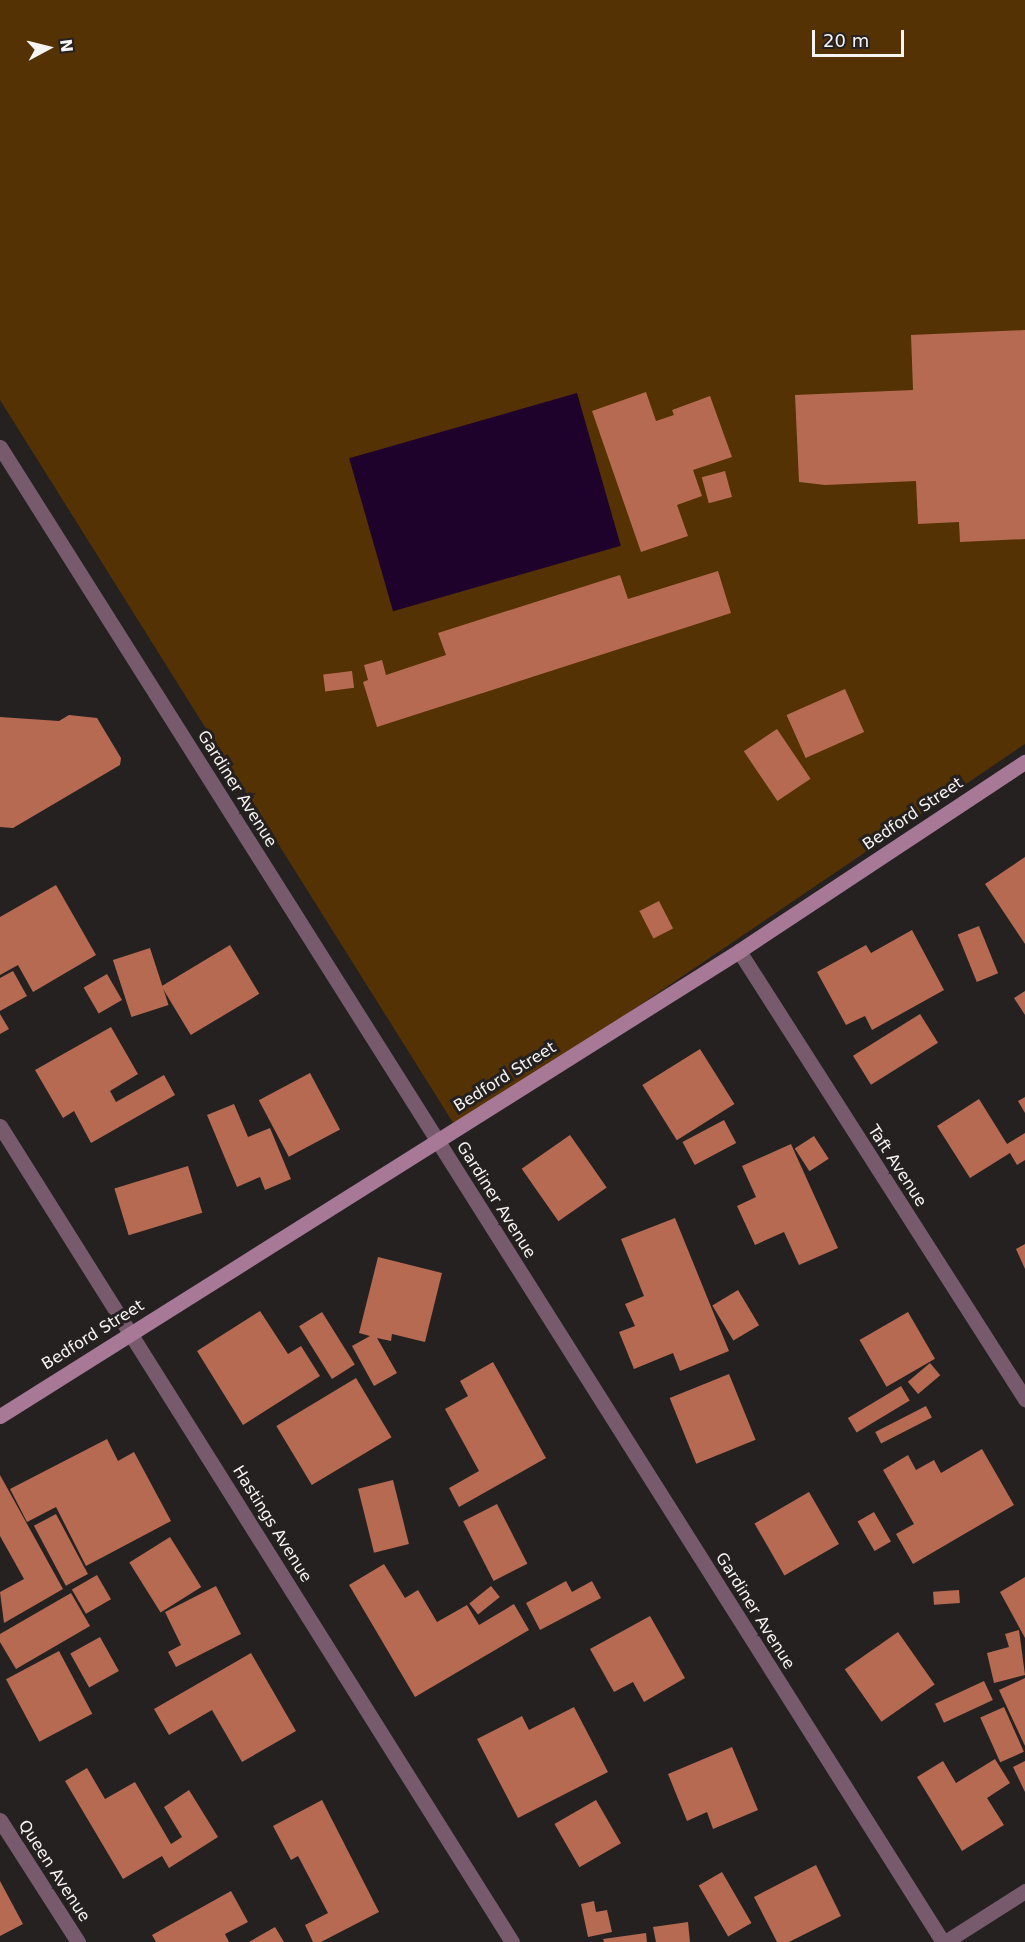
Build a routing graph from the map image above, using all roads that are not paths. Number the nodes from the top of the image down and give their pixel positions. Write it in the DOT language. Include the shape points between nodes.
graph roads {
  1 [pos="0,447"];
  2 [pos="1025,762"];
  3 [pos="739,951"];
  4 [pos="0,1126"];
  5 [pos="438,1141"];
  6 [pos="130,1333"];
  7 [pos="1025,1399"];
  8 [pos="0,1416"];
  9 [pos="0,1820"];
  10 [pos="1025,1891"];
  11 [pos="78,1942"];
  12 [pos="512,1942"];
  13 [pos="944,1942"];
  1 -- 5 [label="street, Gardiner Avenue"];
  2 -- 3 [label="street, Bedford Street"];
  3 -- 5 [label="street, Bedford Street"];
  3 -- 7 [label="street, Taft Avenue"];
  4 -- 6 [label="street, Hastings Avenue"];
  5 -- 6 [label="street, Bedford Street"];
  5 -- 13 [label="street, Gardiner Avenue"];
  6 -- 8 [label="street, Bedford Street"];
  6 -- 12 [label="street, Hastings Avenue"];
  9 -- 11 [label="street, Queen Avenue"];
  10 -- 13 [label="street"];
}
